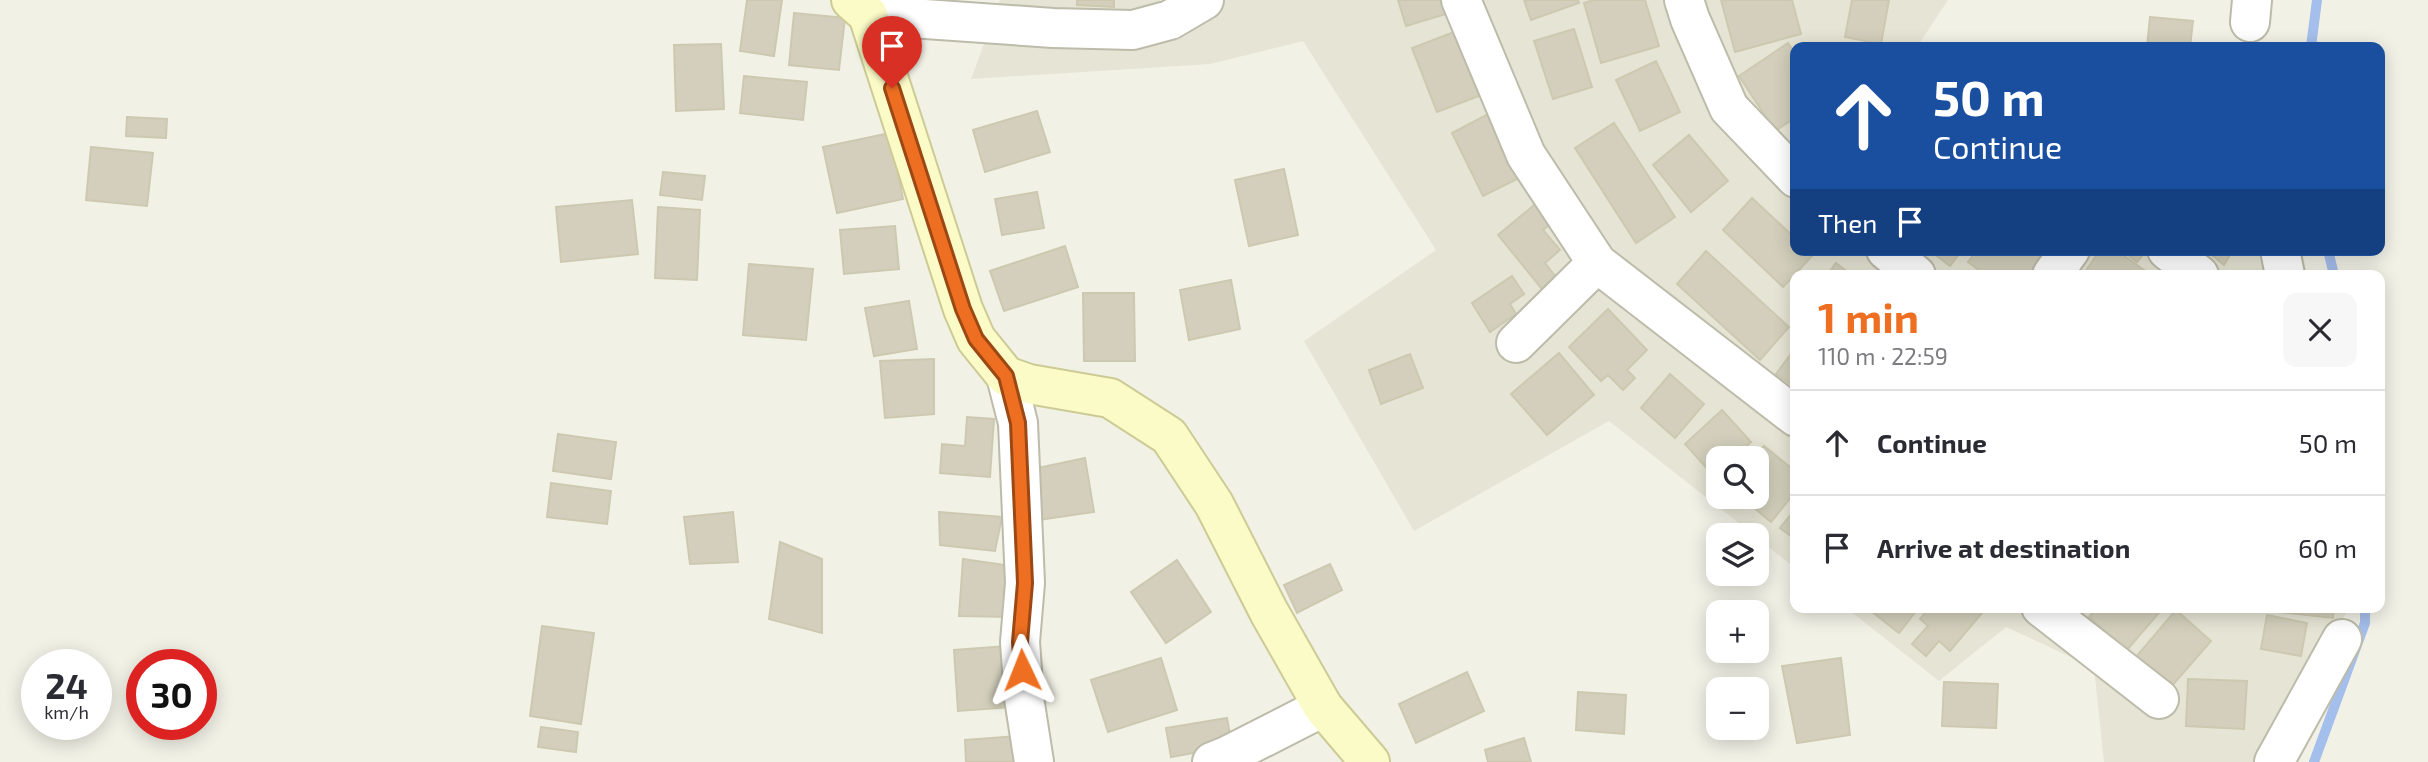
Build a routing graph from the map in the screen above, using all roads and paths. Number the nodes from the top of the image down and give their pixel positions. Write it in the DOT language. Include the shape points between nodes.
graph roads {
  1 [pos="1204,0"];
  2 [pos="1461,0"];
  3 [pos="1684,0"];
  4 [pos="860,8"];
  5 [pos="1790,172"];
  6 [pos="1893,256"];
  7 [pos="2174,256"];
  8 [pos="1597,263"];
  9 [pos="1910,270"];
  10 [pos="2192,270"];
  11 [pos="1516,343"];
  12 [pos="1006,376"];
  13 [pos="1790,412"];
  14 [pos="2049,613"];
  15 [pos="2342,639"];
  16 [pos="2159,699"];
  17 [pos="1322,707"];
  18 [pos="1034,762"];
  19 [pos="1212,762"];
  20 [pos="1370,762"];
  21 [pos="2274,762"];
  1 -- 4 [label="street" via="1170,20 1133,30 1054,28"];
  2 -- 8 [label="street" via="1525,155"];
  3 -- 5 [label="street" via="1729,108"];
  4 -- 12 [label="main road" via="963,309 976,339"];
  6 -- 9 [label="street"];
  7 -- 10 [label="street"];
  8 -- 11 [label="street"];
  8 -- 13 [label="street"];
  12 -- 17 [label="main road" via="1110,398 1169,436 1214,504"];
  12 -- 18 [label="street" via="1018,423 1025,583 1020,642"];
  14 -- 16 [label="street"];
  15 -- 21 [label="street"];
  17 -- 19 [label="street"];
  17 -- 20 [label="main road"];
}
